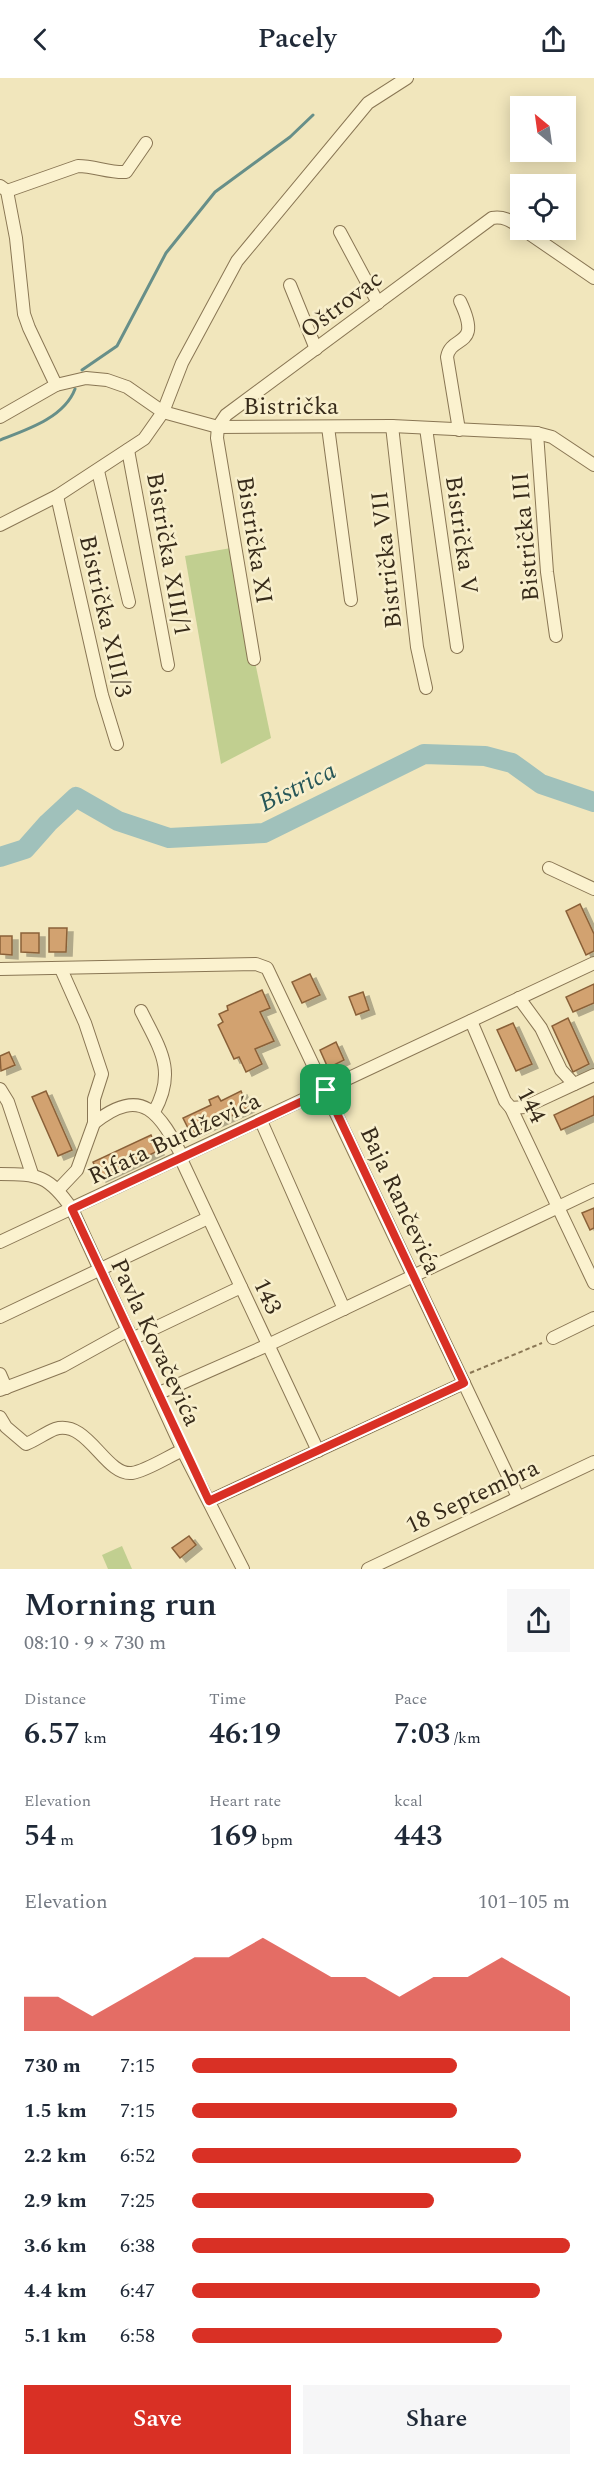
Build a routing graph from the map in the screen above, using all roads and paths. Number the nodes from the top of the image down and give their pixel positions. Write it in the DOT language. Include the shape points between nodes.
graph roads {
  1 [pos="407,78"];
  2 [pos="146,143"];
  3 [pos="3,188"];
  4 [pos="510,220"];
  5 [pos="340,232"];
  6 [pos="539,240"];
  7 [pos="594,278"];
  8 [pos="290,285"];
  9 [pos="460,301"];
  10 [pos="378,303"];
  11 [pos="316,349"];
  12 [pos="56,385"];
  13 [pos="163,412"];
  14 [pos="0,417"];
  15 [pos="392,426"];
  16 [pos="218,427"];
  17 [pos="328,427"];
  18 [pos="426,428"];
  19 [pos="459,430"];
  20 [pos="537,433"];
  21 [pos="128,450"];
  22 [pos="594,465"];
  23 [pos="98,471"];
  24 [pos="57,496"];
  25 [pos="0,525"];
  26 [pos="351,600"];
  27 [pos="129,602"];
  28 [pos="556,636"];
  29 [pos="457,647"];
  30 [pos="254,659"];
  31 [pos="168,665"];
  32 [pos="426,688"];
  33 [pos="117,744"];
  34 [pos="549,868"];
  35 [pos="594,889"];
  36 [pos="594,963"];
  37 [pos="0,969"];
  38 [pos="61,969"];
  39 [pos="519,999"];
  40 [pos="141,1011"];
  41 [pos="471,1021"];
  42 [pos="594,1075"];
  43 [pos="574,1084"];
  44 [pos="0,1089"];
  45 [pos="326,1090"];
  46 [pos="511,1108"];
  47 [pos="154,1112"];
  48 [pos="261,1120"];
  49 [pos="94,1123"];
  50 [pos="182,1158"];
  51 [pos="0,1174"];
  52 [pos="33,1174"];
  53 [pos="58,1190"];
  54 [pos="594,1190"];
  55 [pos="558,1207"];
  56 [pos="72,1209"];
  57 [pos="208,1218"];
  58 [pos="0,1242"];
  59 [pos="100,1270"];
  60 [pos="414,1275"];
  61 [pos="592,1275"];
  62 [pos="241,1287"];
  63 [pos="344,1309"];
  64 [pos="0,1317"];
  65 [pos="594,1318"];
  66 [pos="130,1334"];
  67 [pos="553,1338"];
  68 [pos="268,1345"];
  69 [pos="0,1374"];
  70 [pos="463,1380"];
  71 [pos="3,1389"];
  72 [pos="157,1394"];
  73 [pos="0,1417"];
  74 [pos="183,1450"];
  75 [pos="318,1451"];
  76 [pos="594,1462"];
  77 [pos="519,1497"];
  78 [pos="209,1501"];
  79 [pos="243,1569"];
  80 [pos="368,1569"];
  1 -- 13 [label="street" via="368,103 237,261 182,363"];
  2 -- 3 [label="street" via="126,172 78,166"];
  3 -- 12 [label="street" via="16,238 24,314"];
  4 -- 10 [label="street, Oštrovac" via="492,218"];
  5 -- 10 [label="street"];
  6 -- 7 [label="street"];
  8 -- 11 [label="street"];
  9 -- 19 [label="street" via="469,329 467,337 447,357"];
  10 -- 11 [label="street, Oštrovac"];
  11 -- 16 [label="street, Oštrovac" via="226,415"];
  12 -- 13 [label="street, Bistrička" via="86,378 107,380 127,387"];
  12 -- 14 [label="street, Bistrička"];
  13 -- 16 [label="street, Bistrička"];
  13 -- 21 [label="street" via="144,439"];
  15 -- 17 [label="street, Bistrička"];
  15 -- 18 [label="street, Bistrička"];
  15 -- 32 [label="street, Bistrička VII" via="417,646"];
  16 -- 17 [label="street, Bistrička"];
  16 -- 30 [label="street, Bistrička XI"];
  17 -- 26 [label="street"];
  18 -- 19 [label="street, Bistrička"];
  18 -- 29 [label="street, Bistrička V"];
  19 -- 20 [label="street, Bistrička"];
  20 -- 22 [label="street, Bistrička" via="552,437"];
  20 -- 28 [label="street, Bistrička III"];
  21 -- 23 [label="street"];
  21 -- 31 [label="street, Bistrička XIII/1"];
  23 -- 24 [label="street"];
  23 -- 27 [label="street"];
  24 -- 25 [label="street"];
  24 -- 33 [label="street, Bistrička XIII/3" via="102,695"];
  34 -- 35 [label="street"];
  36 -- 39 [label="street, Rifata Burdževića"];
  37 -- 38 [label="street, Baja Rančevića"];
  38 -- 45 [label="street, Baja Rančevića" via="256,964 267,968"];
  38 -- 49 [label="street" via="102,1074 94,1099"];
  39 -- 41 [label="street, Rifata Burdževića"];
  39 -- 43 [label="street" via="541,1028 561,1070"];
  40 -- 47 [label="street" via="165,1068 163,1095"];
  41 -- 45 [label="street, Rifata Burdževića"];
  41 -- 46 [label="street, 144"];
  42 -- 43 [label="street"];
  43 -- 46 [label="street" via="525,1107"];
  44 -- 52 [label="street"];
  45 -- 48 [label="street, Rifata Burdževića"];
  45 -- 60 [label="street, Baja Rančevića"];
  46 -- 55 [label="street, 144"];
  47 -- 49 [label="street" via="130,1104 117,1107"];
  47 -- 50 [label="street, 143" via="166,1125"];
  48 -- 50 [label="street, Rifata Burdževića"];
  48 -- 63 [label="street"];
  49 -- 53 [label="street" via="77,1170"];
  50 -- 56 [label="street, Rifata Burdževića"];
  50 -- 57 [label="street, 143"];
  51 -- 52 [label="street"];
  52 -- 53 [label="street, Pavla Kovačevića"];
  53 -- 56 [label="street, Pavla Kovačevića"];
  54 -- 55 [label="street"];
  55 -- 60 [label="street"];
  55 -- 61 [label="street, 144"];
  56 -- 58 [label="street, Rifata Burdževića"];
  56 -- 59 [label="street, Pavla Kovačevića"];
  57 -- 59 [label="street"];
  57 -- 62 [label="street, 143"];
  59 -- 64 [label="street"];
  59 -- 66 [label="street, Pavla Kovačevića"];
  60 -- 63 [label="street"];
  60 -- 70 [label="street, Baja Rančevića"];
  62 -- 66 [label="street"];
  62 -- 68 [label="street, 143"];
  63 -- 68 [label="street"];
  65 -- 67 [label="street"];
  66 -- 71 [label="street"];
  66 -- 72 [label="street, Pavla Kovačevića"];
  67 -- 70 [label="path"];
  68 -- 72 [label="street"];
  68 -- 75 [label="street, 143"];
  69 -- 71 [label="street"];
  70 -- 75 [label="street"];
  70 -- 77 [label="street, Baja Rančevića"];
  72 -- 74 [label="street, Pavla Kovačevića"];
  73 -- 74 [label="street" via="26,1444 56,1429 79,1434 124,1473 134,1473"];
  74 -- 78 [label="street, Pavla Kovačevića"];
  75 -- 78 [label="street"];
  76 -- 77 [label="street, 18 Septembra"];
  77 -- 80 [label="street, 18 Septembra"];
  78 -- 79 [label="street, Pavla Kovačevića"];
}
